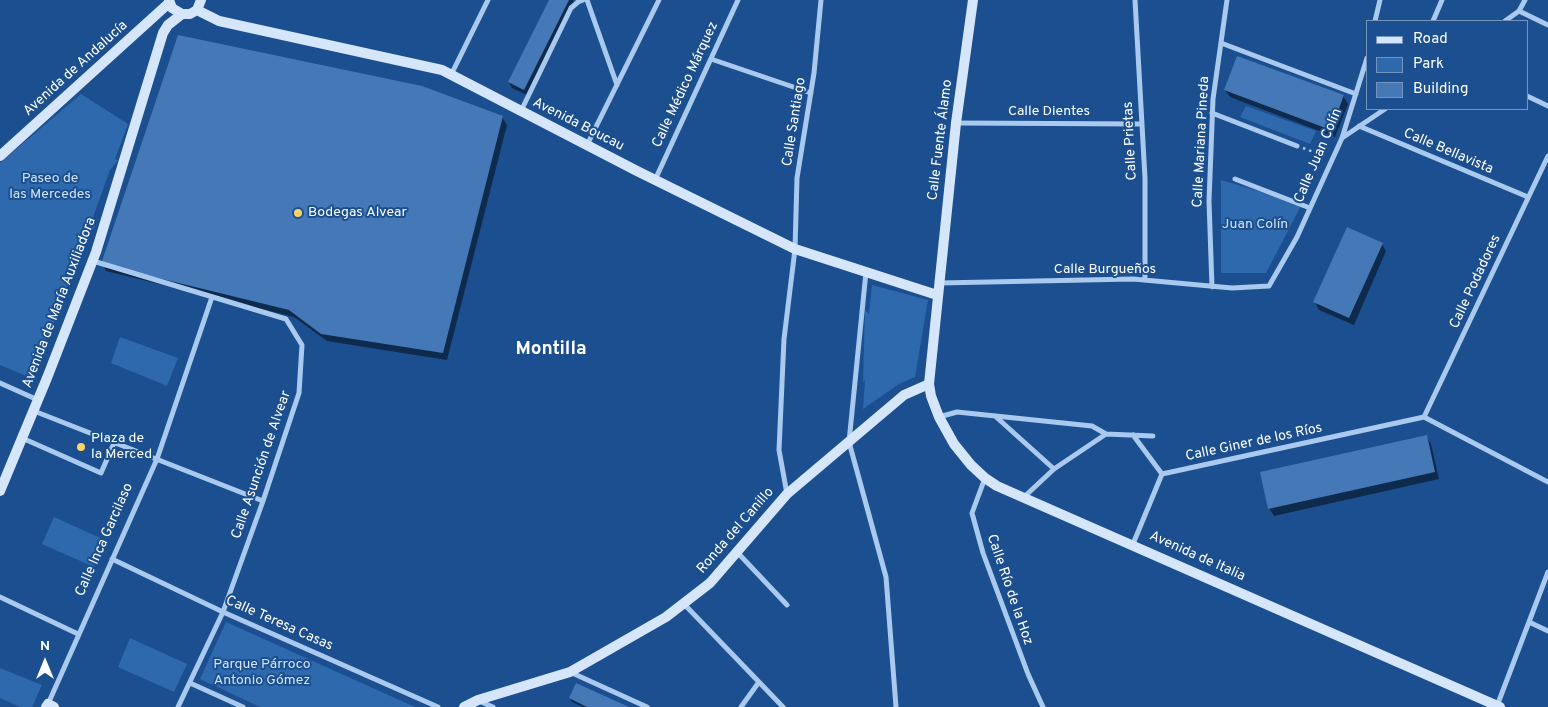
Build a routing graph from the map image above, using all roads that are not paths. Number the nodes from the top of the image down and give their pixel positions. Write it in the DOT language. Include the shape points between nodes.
graph roads {
  1 [pos="488,0"];
  2 [pos="583,0"];
  3 [pos="587,0"];
  4 [pos="659,0"];
  5 [pos="738,0"];
  6 [pos="822,0"];
  7 [pos="973,0"];
  8 [pos="1135,0"];
  9 [pos="1227,0"];
  10 [pos="1380,0"];
  11 [pos="1442,0"];
  12 [pos="1525,0"];
  13 [pos="169,1"];
  14 [pos="199,5"];
  15 [pos="1519,11"];
  16 [pos="182,14"];
  17 [pos="1375,20"];
  18 [pos="1433,20"];
  19 [pos="1506,20"];
  20 [pos="1548,25"];
  21 [pos="1221,43"];
  22 [pos="711,59"];
  23 [pos="1366,61"];
  24 [pos="451,74"];
  25 [pos="617,85"];
  26 [pos="811,93"];
  27 [pos="1356,94"];
  28 [pos="1528,96"];
  29 [pos="1548,106"];
  30 [pos="521,110"];
  31 [pos="1383,110"];
  32 [pos="1212,114"];
  33 [pos="956,123"];
  34 [pos="1142,124"];
  35 [pos="1359,126"];
  36 [pos="1342,138"];
  37 [pos="587,145"];
  38 [pos="1297,146"];
  39 [pos="0,156"];
  40 [pos="1548,156"];
  41 [pos="1235,179"];
  42 [pos="655,180"];
  43 [pos="1528,198"];
  44 [pos="1310,208"];
  45 [pos="795,249"];
  46 [pos="93,261"];
  47 [pos="866,272"];
  48 [pos="1145,280"];
  49 [pos="940,283"];
  50 [pos="1212,286"];
  51 [pos="1269,286"];
  52 [pos="937,295"];
  53 [pos="212,297"];
  54 [pos="0,384"];
  55 [pos="929,384"];
  56 [pos="38,400"];
  57 [pos="34,410"];
  58 [pos="995,416"];
  59 [pos="1424,417"];
  60 [pos="939,418"];
  61 [pos="1106,434"];
  62 [pos="1133,435"];
  63 [pos="1153,436"];
  64 [pos="22,438"];
  65 [pos="114,442"];
  66 [pos="849,442"];
  67 [pos="157,459"];
  68 [pos="1054,469"];
  69 [pos="1162,474"];
  70 [pos="985,478"];
  71 [pos="1548,482"];
  72 [pos="0,491"];
  73 [pos="787,494"];
  74 [pos="1024,498"];
  75 [pos="262,502"];
  76 [pos="1133,544"];
  77 [pos="738,552"];
  78 [pos="112,559"];
  79 [pos="1548,572"];
  80 [pos="0,597"];
  81 [pos="683,604"];
  82 [pos="787,605"];
  83 [pos="223,612"];
  84 [pos="1529,622"];
  85 [pos="1548,631"];
  86 [pos="78,634"];
  87 [pos="570,672"];
  88 [pos="759,682"];
  89 [pos="190,683"];
  90 [pos="478,700"];
  91 [pos="49,706"];
  92 [pos="1499,706"];
  93 [pos="178,707"];
  94 [pos="243,707"];
  95 [pos="438,707"];
  96 [pos="464,707"];
  97 [pos="493,707"];
  98 [pos="647,707"];
  99 [pos="741,707"];
  100 [pos="783,707"];
  101 [pos="896,707"];
  102 [pos="1043,707"];
  1 -- 24 [label="street"];
  2 -- 30 [label="street" via="571,8"];
  3 -- 25 [label="street"];
  4 -- 25 [label="street"];
  5 -- 22 [label="street, Calle Médico Márquez"];
  6 -- 26 [label="street, Calle Santiago"];
  7 -- 33 [label="street, Calle Fuente Álamo"];
  8 -- 34 [label="street, Calle Prietas"];
  9 -- 21 [label="street, Calle Mariana Pineda"];
  10 -- 17 [label="street"];
  11 -- 18 [label="street"];
  12 -- 15 [label="street"];
  13 -- 16 [label="street" via="172,8"];
  13 -- 39 [label="street, Avenida de Andalucía"];
  14 -- 16 [label="street" via="190,14"];
  14 -- 24 [label="street, Avenida Boucau" via="219,21"];
  15 -- 19 [label="street"];
  15 -- 20 [label="street"];
  16 -- 46 [label="street, Avenida de María Auxiliadora" via="163,33"];
  21 -- 27 [label="street"];
  21 -- 32 [label="street, Calle Mariana Pineda"];
  22 -- 26 [label="street"];
  22 -- 42 [label="street, Calle Médico Márquez"];
  23 -- 27 [label="street, Calle Juan Colín"];
  24 -- 30 [label="street, Avenida Boucau"];
  25 -- 37 [label="street"];
  26 -- 45 [label="street, Calle Santiago" via="797,178"];
  27 -- 36 [label="street, Calle Juan Colín"];
  28 -- 29 [label="street"];
  30 -- 37 [label="street, Avenida Boucau"];
  31 -- 35 [label="street"];
  32 -- 38 [label="street"];
  32 -- 50 [label="street, Calle Mariana Pineda" via="1209,202"];
  33 -- 34 [label="street, Calle Dientes"];
  33 -- 49 [label="street, Calle Fuente Álamo"];
  34 -- 48 [label="street, Calle Prietas"];
  35 -- 36 [label="street"];
  35 -- 43 [label="street, Calle Bellavista"];
  36 -- 44 [label="street, Calle Juan Colín"];
  37 -- 42 [label="street, Avenida Boucau"];
  40 -- 43 [label="street, Calle Podadores"];
  41 -- 44 [label="street"];
  42 -- 45 [label="street, Avenida Boucau"];
  43 -- 59 [label="street, Calle Podadores"];
  44 -- 51 [label="street, Calle Juan Colín"];
  45 -- 47 [label="street, Avenida Boucau"];
  45 -- 73 [label="street, Calle Santiago" via="784,339 779,450"];
  46 -- 53 [label="street, Calle Asunción de Alvear"];
  46 -- 56 [label="street, Avenida de María Auxiliadora"];
  47 -- 52 [label="street, Avenida Boucau"];
  47 -- 66 [label="street"];
  48 -- 49 [label="street, Calle Burgueños"];
  48 -- 50 [label="street, Calle Burgueños"];
  49 -- 52 [label="street, Calle Fuente Álamo"];
  50 -- 51 [label="street, Calle Burgueños"];
  52 -- 55 [label="street, Avenida de Italia"];
  53 -- 67 [label="street, Calle Inca Garcilaso"];
  53 -- 75 [label="street, Calle Asunción de Alvear" via="286,319 302,345 299,394"];
  54 -- 56 [label="street"];
  55 -- 60 [label="street, Avenida de Italia"];
  55 -- 66 [label="street, Ronda del Canillo" via="904,395"];
  56 -- 57 [label="street, Avenida de María Auxiliadora"];
  57 -- 64 [label="street, Avenida de María Auxiliadora"];
  57 -- 65 [label="street"];
  58 -- 60 [label="street" via="957,412"];
  58 -- 61 [label="street" via="1092,426"];
  58 -- 68 [label="street"];
  59 -- 69 [label="street, Calle Giner de los Ríos"];
  59 -- 71 [label="street"];
  60 -- 70 [label="street, Avenida de Italia" via="970,465"];
  61 -- 62 [label="street"];
  61 -- 68 [label="street"];
  62 -- 63 [label="street"];
  62 -- 69 [label="street"];
  64 -- 65 [label="street" via="101,474"];
  64 -- 72 [label="street, Avenida de María Auxiliadora"];
  65 -- 67 [label="street"];
  66 -- 73 [label="street, Ronda del Canillo"];
  66 -- 101 [label="street" via="886,577"];
  67 -- 75 [label="street"];
  67 -- 78 [label="street, Calle Inca Garcilaso"];
  68 -- 74 [label="street"];
  69 -- 76 [label="street"];
  70 -- 74 [label="street, Avenida de Italia"];
  70 -- 102 [label="street, Calle Río de la Hoz" via="972,513 974,521 990,572"];
  73 -- 77 [label="street, Ronda del Canillo"];
  74 -- 76 [label="street, Avenida de Italia"];
  75 -- 83 [label="street, Calle Asunción de Alvear"];
  76 -- 92 [label="street, Avenida de Italia"];
  77 -- 81 [label="street, Ronda del Canillo" via="710,583"];
  77 -- 82 [label="street"];
  78 -- 83 [label="street, Calle Teresa Casas"];
  78 -- 86 [label="street, Calle Inca Garcilaso"];
  79 -- 84 [label="street"];
  80 -- 86 [label="street"];
  81 -- 87 [label="street, Ronda del Canillo" via="658,622"];
  81 -- 88 [label="street"];
  83 -- 89 [label="street, Calle Asunción de Alvear"];
  83 -- 95 [label="street, Calle Teresa Casas"];
  84 -- 85 [label="street"];
  84 -- 92 [label="street"];
  86 -- 91 [label="street, Calle Inca Garcilaso"];
  87 -- 90 [label="street, Ronda del Canillo"];
  87 -- 98 [label="street"];
  88 -- 99 [label="street"];
  88 -- 100 [label="street"];
  89 -- 93 [label="street, Calle Asunción de Alvear"];
  89 -- 94 [label="street"];
  90 -- 96 [label="street, Ronda del Canillo"];
  90 -- 97 [label="street"];
}
